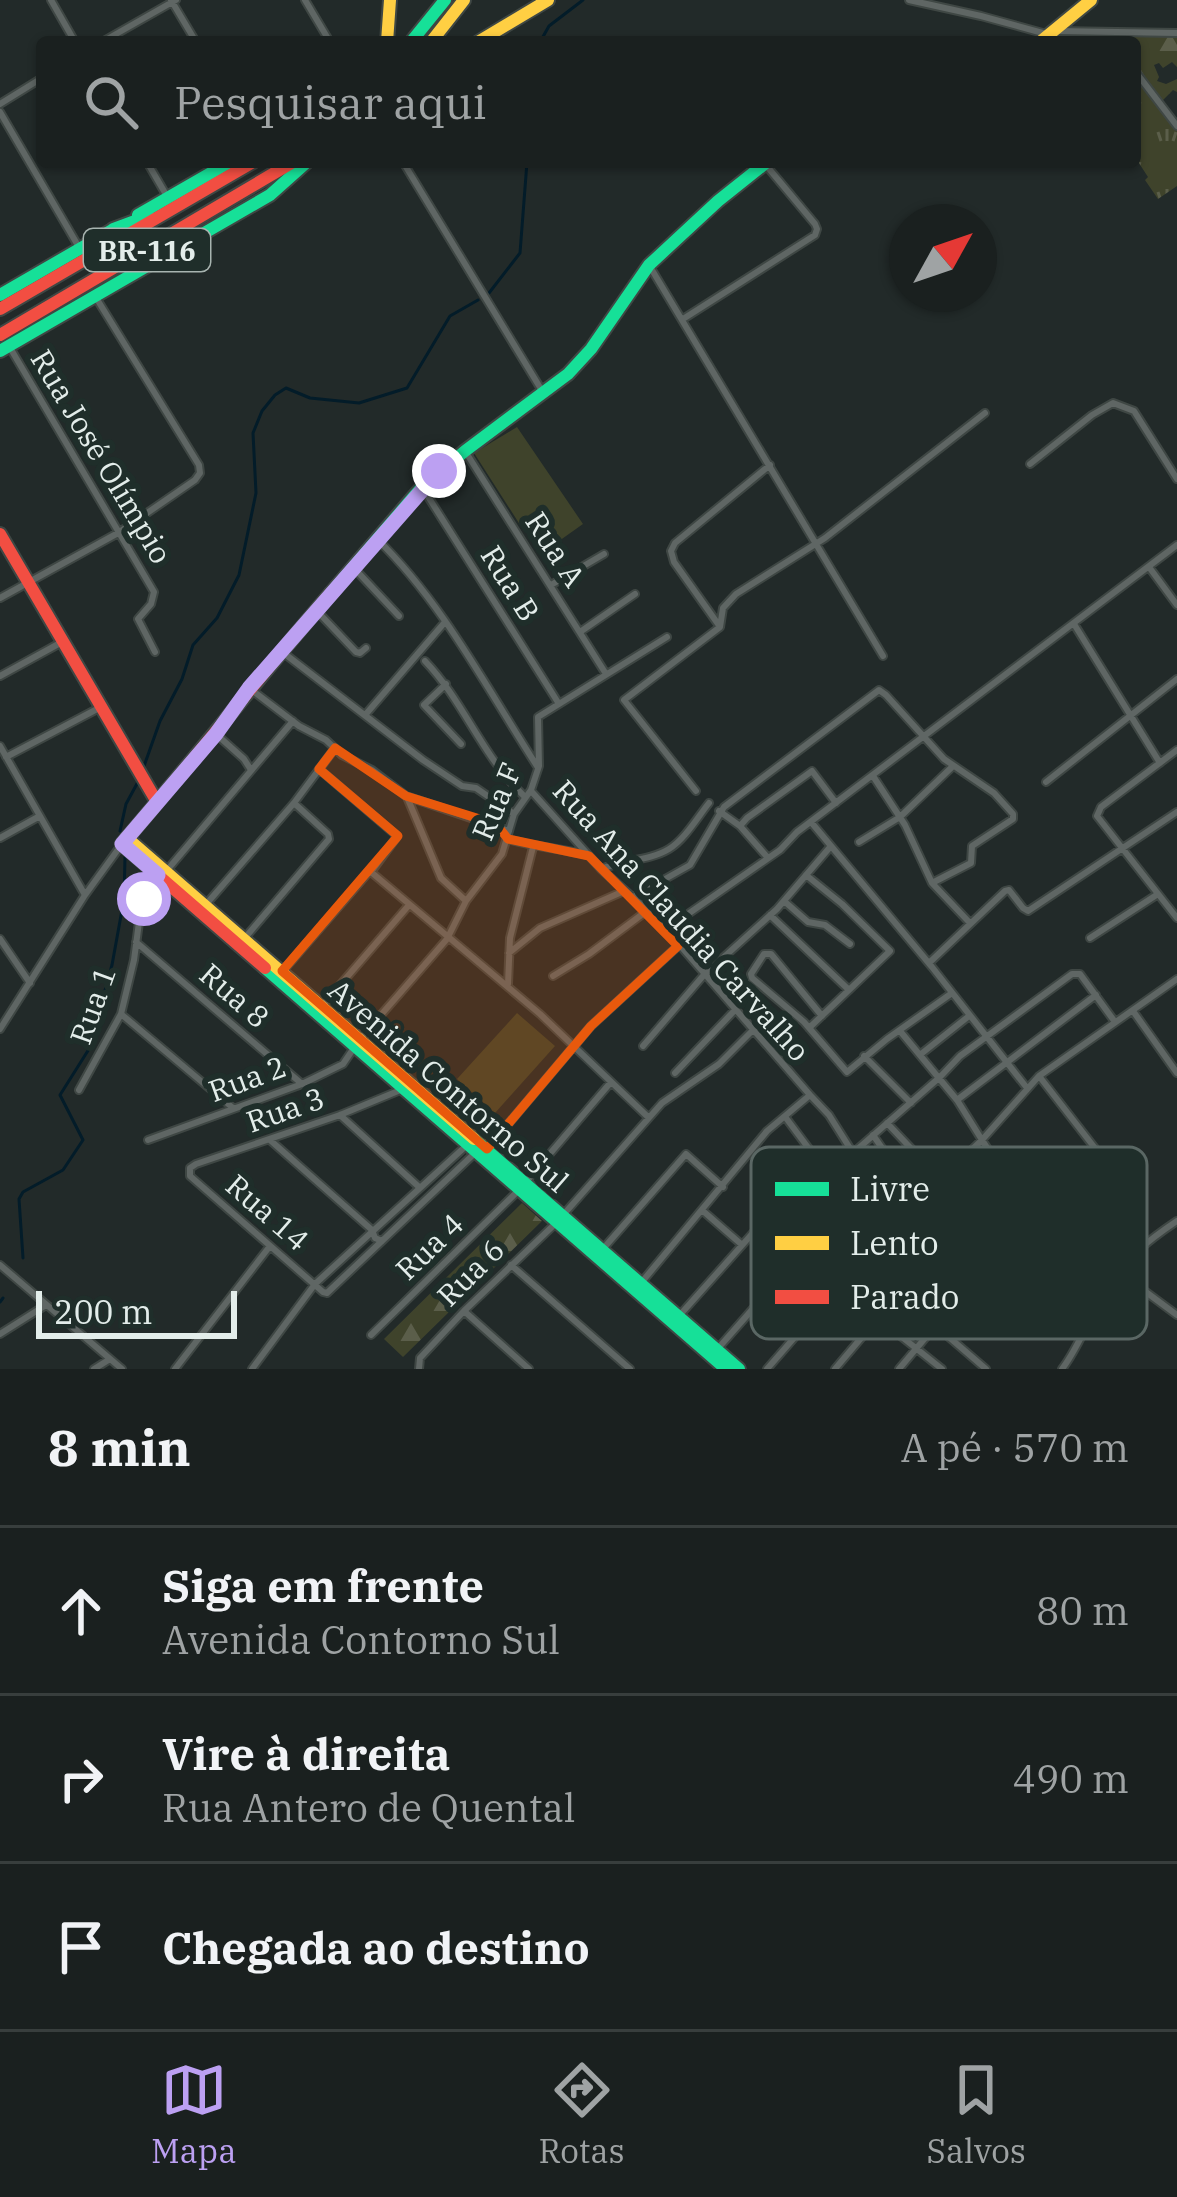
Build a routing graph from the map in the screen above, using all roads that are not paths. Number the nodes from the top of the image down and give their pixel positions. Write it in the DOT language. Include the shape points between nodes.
graph roads {
  1 [pos="51,0"];
  2 [pos="305,0"];
  3 [pos="390,0"];
  4 [pos="445,0"];
  5 [pos="464,0"];
  6 [pos="548,0"];
  7 [pos="910,0"];
  8 [pos="1091,0"];
  9 [pos="173,1"];
  10 [pos="1105,32"];
  11 [pos="1177,33"];
  12 [pos="72,36"];
  13 [pos="112,36"];
  14 [pos="193,36"];
  15 [pos="326,36"];
  16 [pos="387,36"];
  17 [pos="416,36"];
  18 [pos="436,36"];
  19 [pos="488,36"];
  20 [pos="1048,36"];
  21 [pos="1108,36"];
  22 [pos="1141,79"];
  23 [pos="36,82"];
  24 [pos="0,108"];
  25 [pos="1177,126"];
  26 [pos="150,168"];
  27 [pos="220,168"];
  28 [pos="243,168"];
  29 [pos="283,168"];
  30 [pos="300,168"];
  31 [pos="408,168"];
  32 [pos="760,168"];
  33 [pos="770,168"];
  34 [pos="219,183"];
  35 [pos="168,198"];
  36 [pos="113,230"];
  37 [pos="80,249"];
  38 [pos="649,265"];
  39 [pos="0,296"];
  40 [pos="95,296"];
  41 [pos="0,309"];
  42 [pos="683,319"];
  43 [pos="3,344"];
  44 [pos="544,394"];
  45 [pos="986,413"];
  46 [pos="465,452"];
  47 [pos="929,456"];
  48 [pos="1030,464"];
  49 [pos="770,465"];
  50 [pos="937,465"];
  51 [pos="1177,479"];
  52 [pos="422,488"];
  53 [pos="118,532"];
  54 [pos="0,534"];
  55 [pos="377,538"];
  56 [pos="816,543"];
  57 [pos="1177,545"];
  58 [pos="604,554"];
  59 [pos="353,567"];
  60 [pos="1149,567"];
  61 [pos="28,582"];
  62 [pos="550,585"];
  63 [pos="635,594"];
  64 [pos="0,598"];
  65 [pos="1177,605"];
  66 [pos="316,610"];
  67 [pos="399,616"];
  68 [pos="445,622"];
  69 [pos="1074,624"];
  70 [pos="720,627"];
  71 [pos="580,632"];
  72 [pos="667,637"];
  73 [pos="62,642"];
  74 [pos="366,648"];
  75 [pos="281,651"];
  76 [pos="154,652"];
  77 [pos="883,656"];
  78 [pos="425,661"];
  79 [pos="606,674"];
  80 [pos="0,676"];
  81 [pos="1177,679"];
  82 [pos="446,684"];
  83 [pos="249,688"];
  84 [pos="559,704"];
  85 [pos="101,706"];
  86 [pos="366,714"];
  87 [pos="1131,716"];
  88 [pos="293,722"];
  89 [pos="216,734"];
  90 [pos="924,739"];
  91 [pos="461,744"];
  92 [pos="0,746"];
  93 [pos="334,748"];
  94 [pos="1177,750"];
  95 [pos="6,757"];
  96 [pos="1160,763"];
  97 [pos="952,766"];
  98 [pos="320,769"];
  99 [pos="538,769"];
  100 [pos="251,773"];
  101 [pos="872,776"];
  102 [pos="1046,782"];
  103 [pos="696,791"];
  104 [pos="528,794"];
  105 [pos="406,796"];
  106 [pos="157,802"];
  107 [pos="294,803"];
  108 [pos="709,803"];
  109 [pos="836,803"];
  110 [pos="719,812"];
  111 [pos="1177,812"];
  112 [pos="514,814"];
  113 [pos="38,817"];
  114 [pos="900,817"];
  115 [pos="811,821"];
  116 [pos="740,826"];
  117 [pos="509,835"];
  118 [pos="0,838"];
  119 [pos="125,841"];
  120 [pos="859,842"];
  121 [pos="831,846"];
  122 [pos="533,847"];
  123 [pos="1122,848"];
  124 [pos="589,856"];
  125 [pos="768,858"];
  126 [pos="601,869"];
  127 [pos="162,873"];
  128 [pos="368,875"];
  129 [pos="806,875"];
  130 [pos="932,883"];
  131 [pos="624,890"];
  132 [pos="1158,894"];
  133 [pos="86,895"];
  134 [pos="633,897"];
  135 [pos="466,902"];
  136 [pos="784,902"];
  137 [pos="409,905"];
  138 [pos="202,908"];
  139 [pos="648,910"];
  140 [pos="770,916"];
  141 [pos="1177,918"];
  142 [pos="970,922"];
  143 [pos="665,930"];
  144 [pos="1090,938"];
  145 [pos="0,939"];
  146 [pos="447,939"];
  147 [pos="136,942"];
  148 [pos="242,942"];
  149 [pos="850,944"];
  150 [pos="678,946"];
  151 [pos="509,952"];
  152 [pos="929,963"];
  153 [pos="279,975"];
  154 [pos="553,976"];
  155 [pos="703,976"];
  156 [pos="1177,979"];
  157 [pos="30,983"];
  158 [pos="508,986"];
  159 [pos="849,990"];
  160 [pos="952,993"];
  161 [pos="1096,995"];
  162 [pos="319,1010"];
  163 [pos="1133,1010"];
  164 [pos="734,1011"];
  165 [pos="121,1013"];
  166 [pos="822,1016"];
  167 [pos="969,1016"];
  168 [pos="1115,1022"];
  169 [pos="809,1028"];
  170 [pos="0,1029"];
  171 [pos="752,1031"];
  172 [pos="900,1031"];
  173 [pos="987,1036"];
  174 [pos="357,1044"];
  175 [pos="643,1046"];
  176 [pos="572,1047"];
  177 [pos="920,1054"];
  178 [pos="864,1056"];
  179 [pos="1005,1062"];
  180 [pos="675,1073"];
  181 [pos="1177,1073"];
  182 [pos="1039,1076"];
  183 [pos="940,1077"];
  184 [pos="611,1082"];
  185 [pos="302,1084"];
  186 [pos="1027,1088"];
  187 [pos="403,1089"];
  188 [pos="80,1090"];
  189 [pos="809,1095"];
  190 [pos="957,1100"];
  191 [pos="911,1103"];
  192 [pos="234,1109"];
  193 [pos="340,1115"];
  194 [pos="649,1117"];
  195 [pos="785,1118"];
  196 [pos="887,1123"];
  197 [pos="873,1136"];
  198 [pos="148,1140"];
  199 [pos="270,1140"];
  200 [pos="982,1140"];
  201 [pos="754,1147"];
  202 [pos="807,1147"];
  203 [pos="849,1147"];
  204 [pos="860,1147"];
  205 [pos="881,1147"];
  206 [pos="909,1147"];
  207 [pos="975,1147"];
  208 [pos="987,1147"];
  209 [pos="1095,1147"];
  210 [pos="478,1150"];
  211 [pos="751,1151"];
  212 [pos="190,1176"];
  213 [pos="419,1186"];
  214 [pos="522,1186"];
  215 [pos="723,1186"];
  216 [pos="703,1210"];
  217 [pos="559,1219"];
  218 [pos="1177,1221"];
  219 [pos="372,1230"];
  220 [pos="751,1234"];
  221 [pos="382,1241"];
  222 [pos="1147,1242"];
  223 [pos="742,1245"];
  224 [pos="270,1246"];
  225 [pos="599,1253"];
  226 [pos="0,1265"];
  227 [pos="511,1265"];
  228 [pos="315,1284"];
  229 [pos="638,1287"];
  230 [pos="1147,1293"];
  231 [pos="46,1305"];
  232 [pos="464,1311"];
  233 [pos="751,1311"];
  234 [pos="1177,1315"];
  235 [pos="676,1320"];
  236 [pos="0,1334"];
  237 [pos="371,1335"];
  238 [pos="793,1339"];
  239 [pos="860,1339"];
  240 [pos="907,1339"];
  241 [pos="926,1339"];
  242 [pos="951,1339"];
  243 [pos="1080,1339"];
  244 [pos="919,1348"];
  245 [pos="714,1353"];
  246 [pos="110,1359"];
  247 [pos="94,1369"];
  248 [pos="122,1369"];
  249 [pos="175,1369"];
  250 [pos="251,1369"];
  251 [pos="419,1369"];
  252 [pos="529,1369"];
  253 [pos="630,1369"];
  254 [pos="726,1369"];
  255 [pos="740,1369"];
  256 [pos="767,1369"];
  257 [pos="835,1369"];
  258 [pos="899,1369"];
  259 [pos="942,1369"];
  260 [pos="986,1369"];
  261 [pos="1062,1369"];
  1 -- 12 [label="street"];
  2 -- 15 [label="street"];
  3 -- 16 [label="main road"];
  4 -- 17 [label="main road"];
  5 -- 18 [label="main road"];
  6 -- 19 [label="main road"];
  7 -- 20 [label="street"];
  8 -- 20 [label="main road"];
  9 -- 13 [label="street"];
  9 -- 14 [label="street"];
  10 -- 11 [label="street"];
  10 -- 20 [label="street"];
  10 -- 21 [label="street"];
  22 -- 25 [label="street"];
  23 -- 24 [label="street"];
  24 -- 37 [label="street"];
  26 -- 35 [label="street"];
  27 -- 35 [label="main road, BR-116"];
  28 -- 34 [label="main road, BR-116"];
  29 -- 43 [label="main road, BR-116"];
  30 -- 40 [label="main road, BR-116" via="270,195"];
  31 -- 44 [label="street"];
  32 -- 38 [label="main road"];
  33 -- 42 [label="street" via="815,235"];
  34 -- 36 [label="main road"];
  34 -- 41 [label="main road, BR-116"];
  35 -- 36 [label="main road, BR-116"];
  36 -- 37 [label="main road, BR-116"];
  37 -- 39 [label="main road, BR-116"];
  38 -- 42 [label="street"];
  38 -- 44 [label="main road" via="591,349"];
  40 -- 43 [label="main road, BR-116"];
  40 -- 53 [label="street" via="200,473"];
  42 -- 49 [label="street"];
  43 -- 53 [label="street, Rua José Olímpio"];
  44 -- 46 [label="main road"];
  45 -- 47 [label="street"];
  46 -- 52 [label="main road"];
  46 -- 62 [label="street, Rua A"];
  47 -- 50 [label="street"];
  47 -- 56 [label="street"];
  48 -- 51 [label="street" via="1113,403 1133,411"];
  49 -- 56 [label="street"];
  49 -- 70 [label="street" via="671,551"];
  52 -- 55 [label="main road"];
  52 -- 84 [label="street, Rua B"];
  53 -- 61 [label="street"];
  53 -- 76 [label="street, Rua José Olímpio" via="154,592 138,619"];
  54 -- 61 [label="main road"];
  55 -- 59 [label="main road"];
  55 -- 68 [label="street"];
  56 -- 70 [label="street" via="731,598"];
  56 -- 77 [label="street"];
  57 -- 60 [label="street"];
  58 -- 62 [label="street"];
  59 -- 66 [label="main road"];
  59 -- 67 [label="street"];
  60 -- 65 [label="street"];
  60 -- 69 [label="street"];
  61 -- 64 [label="street"];
  61 -- 73 [label="main road"];
  62 -- 71 [label="street, Rua A"];
  63 -- 71 [label="street"];
  66 -- 74 [label="street" via="356,652"];
  66 -- 75 [label="main road"];
  68 -- 86 [label="street"];
  68 -- 99 [label="street"];
  69 -- 87 [label="street"];
  69 -- 90 [label="street"];
  70 -- 103 [label="street" via="624,700"];
  71 -- 79 [label="street, Rua A"];
  72 -- 79 [label="street"];
  73 -- 80 [label="street"];
  73 -- 85 [label="main road"];
  75 -- 83 [label="main road"];
  75 -- 86 [label="street"];
  78 -- 82 [label="street, Rua Ana Claudia Carvalho"];
  79 -- 84 [label="street"];
  81 -- 87 [label="street"];
  82 -- 91 [label="street" via="424,705"];
  82 -- 104 [label="street, Rua Ana Claudia Carvalho" via="501,774"];
  83 -- 88 [label="street"];
  83 -- 89 [label="main road"];
  84 -- 99 [label="street, Rua F" via="536,721"];
  85 -- 95 [label="street"];
  85 -- 106 [label="main road"];
  86 -- 112 [label="street" via="453,781"];
  87 -- 96 [label="street"];
  87 -- 102 [label="street"];
  88 -- 93 [label="street"];
  88 -- 100 [label="street, Rua 1"];
  89 -- 100 [label="street"];
  89 -- 106 [label="main road"];
  90 -- 97 [label="street"];
  90 -- 101 [label="street"];
  90 -- 110 [label="street" via="879,690"];
  92 -- 95 [label="street"];
  93 -- 98 [label="street"];
  93 -- 105 [label="street"];
  94 -- 96 [label="street"];
  95 -- 113 [label="street"];
  96 -- 123 [label="street" via="1101,807 1097,816"];
  97 -- 114 [label="street"];
  97 -- 130 [label="street" via="994,793 1013,818 972,845 970,864"];
  98 -- 107 [label="street"];
  98 -- 128 [label="street" via="396,835"];
  99 -- 104 [label="street, Rua F"];
  100 -- 127 [label="street, Rua 1"];
  101 -- 109 [label="street"];
  101 -- 114 [label="street"];
  104 -- 112 [label="street, Rua F"];
  104 -- 124 [label="street, Rua Ana Claudia Carvalho"];
  105 -- 117 [label="street"];
  105 -- 135 [label="street" via="441,878"];
  106 -- 119 [label="main road"];
  107 -- 138 [label="street"];
  107 -- 148 [label="street" via="327,842"];
  108 -- 126 [label="street" via="666,850"];
  109 -- 115 [label="street"];
  109 -- 116 [label="street" via="810,772"];
  110 -- 116 [label="street"];
  110 -- 134 [label="street" via="691,865"];
  111 -- 123 [label="street"];
  112 -- 117 [label="street, Rua F"];
  113 -- 118 [label="street"];
  113 -- 133 [label="street"];
  114 -- 120 [label="street"];
  114 -- 130 [label="street"];
  115 -- 121 [label="street"];
  115 -- 125 [label="street"];
  116 -- 125 [label="street"];
  117 -- 122 [label="street"];
  117 -- 135 [label="street, Rua F"];
  119 -- 127 [label="main road, Avenida Contorno Sul"];
  119 -- 133 [label="street"];
  121 -- 129 [label="street"];
  121 -- 152 [label="street"];
  122 -- 124 [label="street"];
  122 -- 151 [label="street"];
  123 -- 132 [label="street"];
  123 -- 142 [label="street" via="1029,910 1007,890"];
  124 -- 126 [label="street, Rua Ana Claudia Carvalho"];
  125 -- 143 [label="street"];
  126 -- 131 [label="street, Rua Ana Claudia Carvalho"];
  127 -- 138 [label="main road, Avenida Contorno Sul"];
  127 -- 147 [label="street, Rua 1" via="141,907"];
  128 -- 137 [label="street"];
  128 -- 153 [label="street"];
  129 -- 136 [label="street"];
  129 -- 159 [label="street" via="890,951"];
  130 -- 142 [label="street"];
  131 -- 134 [label="street, Rua Ana Claudia Carvalho"];
  131 -- 151 [label="street" via="540,928"];
  132 -- 141 [label="street"];
  132 -- 144 [label="street"];
  133 -- 157 [label="street"];
  134 -- 139 [label="street, Rua Ana Claudia Carvalho"];
  135 -- 146 [label="street, Rua F"];
  136 -- 140 [label="street"];
  136 -- 149 [label="street"];
  137 -- 146 [label="street"];
  137 -- 162 [label="street"];
  138 -- 148 [label="main road, Avenida Contorno Sul"];
  139 -- 143 [label="street, Rua Ana Claudia Carvalho"];
  139 -- 154 [label="street"];
  140 -- 155 [label="street"];
  140 -- 159 [label="street"];
  142 -- 152 [label="street"];
  143 -- 150 [label="street, Rua Ana Claudia Carvalho"];
  145 -- 157 [label="street"];
  146 -- 158 [label="street"];
  146 -- 174 [label="street"];
  147 -- 165 [label="street, Rua 1"];
  147 -- 185 [label="street, Rua 8"];
  148 -- 153 [label="main road, Avenida Contorno Sul"];
  150 -- 155 [label="street, Rua Ana Claudia Carvalho"];
  150 -- 176 [label="street"];
  151 -- 158 [label="street"];
  152 -- 160 [label="street"];
  153 -- 162 [label="main road, Avenida Contorno Sul"];
  155 -- 164 [label="street, Rua Ana Claudia Carvalho"];
  155 -- 175 [label="street"];
  156 -- 163 [label="street"];
  157 -- 170 [label="street"];
  158 -- 176 [label="street"];
  159 -- 166 [label="street"];
  160 -- 167 [label="street"];
  160 -- 172 [label="street"];
  161 -- 168 [label="street"];
  161 -- 173 [label="street" via="1072,974"];
  161 -- 179 [label="street"];
  162 -- 174 [label="main road, Avenida Contorno Sul"];
  163 -- 168 [label="street"];
  163 -- 181 [label="street"];
  164 -- 171 [label="street, Rua Ana Claudia Carvalho"];
  164 -- 180 [label="street"];
  165 -- 188 [label="street, Rua 1"];
  165 -- 192 [label="street"];
  166 -- 169 [label="street"];
  166 -- 169 [label="street" via="764,954 752,978"];
  167 -- 173 [label="street"];
  167 -- 177 [label="street"];
  168 -- 182 [label="street"];
  169 -- 178 [label="street" via="847,1072"];
  171 -- 189 [label="street, Rua Ana Claudia Carvalho"];
  171 -- 194 [label="street, Rua 6"];
  172 -- 177 [label="street"];
  172 -- 178 [label="street"];
  173 -- 179 [label="street"];
  173 -- 183 [label="street"];
  174 -- 185 [label="street, Rua 2" via="337,1070"];
  174 -- 187 [label="main road, Avenida Contorno Sul"];
  174 -- 210 [label="main road, Avenida Contorno Sul"];
  176 -- 184 [label="street"];
  176 -- 210 [label="street"];
  177 -- 183 [label="street"];
  178 -- 191 [label="street"];
  179 -- 186 [label="street"];
  179 -- 190 [label="street"];
  182 -- 186 [label="street"];
  182 -- 209 [label="street"];
  183 -- 190 [label="street"];
  183 -- 191 [label="street"];
  184 -- 194 [label="street"];
  184 -- 214 [label="street"];
  185 -- 192 [label="street, Rua 2"];
  186 -- 200 [label="street"];
  187 -- 193 [label="street, Rua 3"];
  187 -- 210 [label="main road, Avenida Contorno Sul"];
  189 -- 195 [label="street, Rua Ana Claudia Carvalho"];
  189 -- 203 [label="street"];
  190 -- 200 [label="street"];
  191 -- 196 [label="street"];
  192 -- 198 [label="street, Rua 2"];
  193 -- 199 [label="street, Rua 3"];
  193 -- 213 [label="street"];
  194 -- 217 [label="street, Rua 6"];
  195 -- 201 [label="street, Rua Ana Claudia Carvalho"];
  195 -- 202 [label="street"];
  196 -- 197 [label="street"];
  196 -- 206 [label="street"];
  197 -- 204 [label="street"];
  197 -- 205 [label="street"];
  199 -- 212 [label="street, Rua 3" via="196,1164"];
  199 -- 219 [label="street"];
  200 -- 207 [label="street"];
  200 -- 208 [label="street"];
  210 -- 213 [label="street"];
  210 -- 214 [label="main road, Avenida Contorno Sul"];
  210 -- 221 [label="street"];
  211 -- 215 [label="street, Rua Ana Claudia Carvalho"];
  212 -- 224 [label="street, Rua 14"];
  213 -- 219 [label="street"];
  214 -- 217 [label="main road, Avenida Contorno Sul"];
  214 -- 237 [label="street, Rua 4"];
  215 -- 216 [label="street, Rua Ana Claudia Carvalho"];
  215 -- 225 [label="street" via="686,1154"];
  216 -- 223 [label="street"];
  216 -- 229 [label="street, Rua Ana Claudia Carvalho"];
  217 -- 225 [label="main road, Avenida Contorno Sul"];
  217 -- 227 [label="street, Rua 6"];
  218 -- 222 [label="street"];
  219 -- 221 [label="street"];
  219 -- 228 [label="street"];
  220 -- 223 [label="street"];
  221 -- 228 [label="street" via="329,1292"];
  223 -- 235 [label="street"];
  224 -- 228 [label="street, Rua 14"];
  224 -- 249 [label="street"];
  225 -- 229 [label="main road, Avenida Contorno Sul"];
  226 -- 231 [label="street"];
  227 -- 232 [label="street, Rua 6"];
  227 -- 253 [label="street"];
  228 -- 250 [label="street"];
  229 -- 235 [label="main road, Avenida Contorno Sul"];
  230 -- 234 [label="street"];
  231 -- 236 [label="street"];
  231 -- 246 [label="street"];
  232 -- 251 [label="street, Rua 6"];
  232 -- 252 [label="street"];
  233 -- 245 [label="street"];
  235 -- 245 [label="main road, Avenida Contorno Sul"];
  238 -- 256 [label="street"];
  239 -- 257 [label="street"];
  240 -- 244 [label="street"];
  241 -- 244 [label="street"];
  242 -- 260 [label="street"];
  243 -- 261 [label="street"];
  244 -- 258 [label="street"];
  244 -- 259 [label="street"];
  245 -- 254 [label="main road, Avenida Contorno Sul"];
  245 -- 255 [label="main road, Avenida Contorno Sul"];
  246 -- 247 [label="street"];
  246 -- 248 [label="street"];
}
